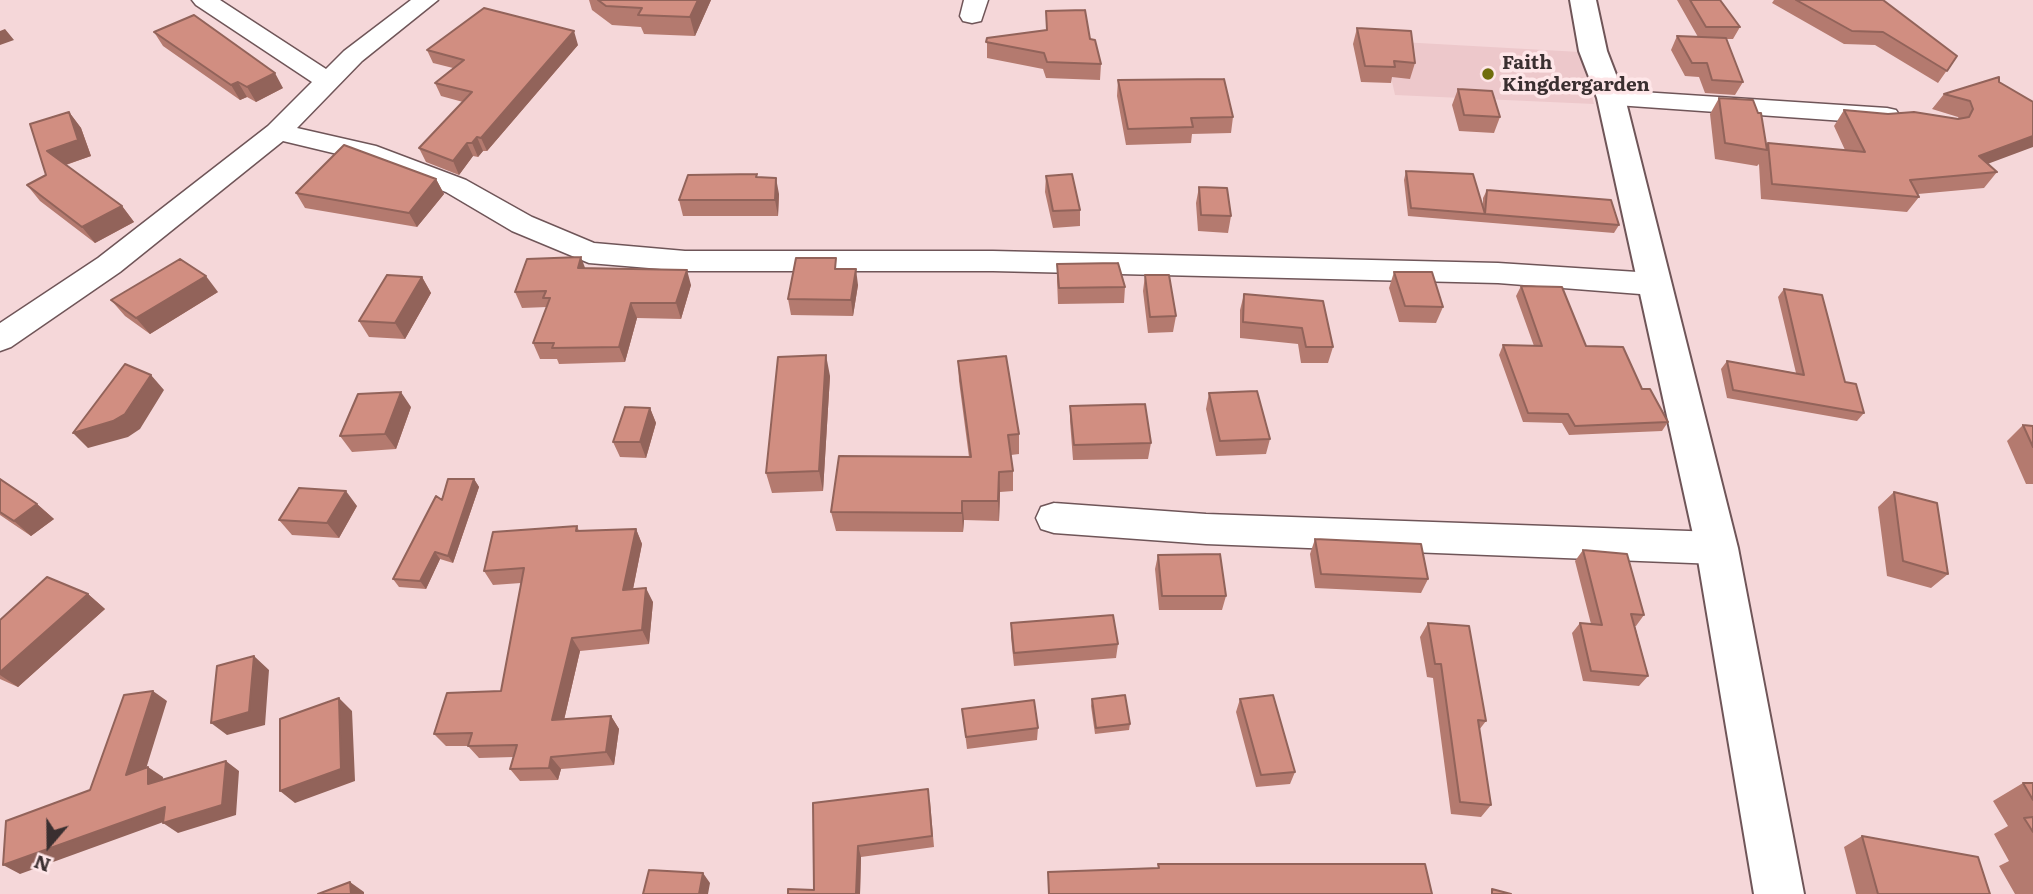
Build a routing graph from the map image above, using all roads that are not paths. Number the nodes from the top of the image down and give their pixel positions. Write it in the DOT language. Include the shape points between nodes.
graph roads {
  1 [pos="204,0"];
  2 [pos="426,0"];
  3 [pos="1583,0"];
  4 [pos="329,82"];
  5 [pos="1611,98"];
  6 [pos="1908,118"];
  7 [pos="278,132"];
  8 [pos="1653,285"];
  9 [pos="0,339"];
  10 [pos="1054,518"];
  11 [pos="1717,548"];
  12 [pos="1779,894"];
  1 -- 4 [label="street"];
  2 -- 4 [label="street" via="353,56"];
  3 -- 5 [label="main road"];
  4 -- 7 [label="street"];
  5 -- 6 [label="street"];
  5 -- 8 [label="main road"];
  7 -- 8 [label="street" via="366,152 456,186 522,225 589,253 685,261 993,261 1498,273"];
  7 -- 9 [label="street" via="109,265"];
  8 -- 11 [label="main road"];
  10 -- 11 [label="street" via="1206,529"];
  11 -- 12 [label="main road"];
}
